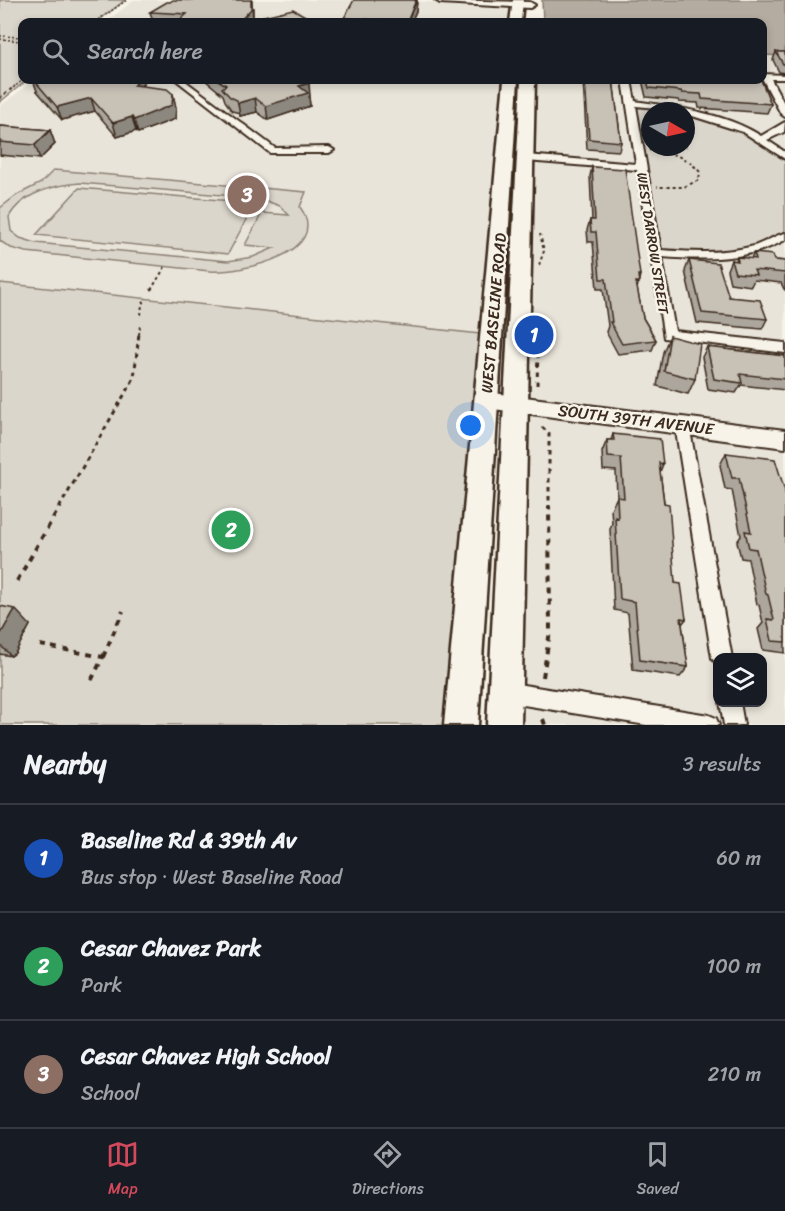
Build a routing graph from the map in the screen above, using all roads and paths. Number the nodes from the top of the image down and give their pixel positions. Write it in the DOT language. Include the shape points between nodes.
graph roads {
  1 [pos="127,0"];
  2 [pos="440,0"];
  3 [pos="518,2"];
  4 [pos="530,7"];
  5 [pos="101,18"];
  6 [pos="516,18"];
  7 [pos="18,37"];
  8 [pos="0,38"];
  9 [pos="18,40"];
  10 [pos="767,76"];
  11 [pos="785,77"];
  12 [pos="767,81"];
  13 [pos="18,84"];
  14 [pos="185,84"];
  15 [pos="511,84"];
  16 [pos="528,84"];
  17 [pos="628,84"];
  18 [pos="0,98"];
  19 [pos="630,103"];
  20 [pos="641,105"];
  21 [pos="695,114"];
  22 [pos="785,114"];
  23 [pos="785,124"];
  24 [pos="762,139"];
  25 [pos="329,150"];
  26 [pos="638,150"];
  27 [pos="785,156"];
  28 [pos="526,158"];
  29 [pos="641,167"];
  30 [pos="644,186"];
  31 [pos="785,236"];
  32 [pos="656,253"];
  33 [pos="165,267"];
  34 [pos="151,290"];
  35 [pos="146,298"];
  36 [pos="141,315"];
  37 [pos="140,325"];
  38 [pos="785,348"];
  39 [pos="486,400"];
  40 [pos="516,404"];
  41 [pos="682,425"];
  42 [pos="542,427"];
  43 [pos="785,438"];
  44 [pos="17,581"];
  45 [pos="123,611"];
  46 [pos="40,645"];
  47 [pos="721,653"];
  48 [pos="103,657"];
  49 [pos="543,677"];
  50 [pos="89,686"];
  51 [pos="505,692"];
  52 [pos="731,707"];
  53 [pos="543,719"];
  54 [pos="461,725"];
  55 [pos="504,725"];
  56 [pos="545,725"];
  57 [pos="709,725"];
  58 [pos="734,725"];
  1 -- 5 [label="path"];
  2 -- 3 [label="street"];
  3 -- 4 [label="street"];
  3 -- 6 [label="main road"];
  7 -- 8 [label="path"];
  8 -- 9 [label="path"];
  10 -- 11 [label="street"];
  12 -- 22 [label="street"];
  13 -- 18 [label="path"];
  14 -- 25 [label="street" via="273,151"];
  15 -- 39 [label="main road, WEST BASELINE ROAD"];
  16 -- 28 [label="main road, WEST BASELINE ROAD"];
  17 -- 19 [label="street, WEST DARROW STREET"];
  19 -- 20 [label="street"];
  19 -- 26 [label="street, WEST DARROW STREET"];
  21 -- 24 [label="street"];
  23 -- 24 [label="street"];
  24 -- 27 [label="street"];
  26 -- 29 [label="street, WEST DARROW STREET"];
  26 -- 30 [label="path" via="677,155 688,159 700,172 699,180 684,187"];
  28 -- 29 [label="street"];
  28 -- 40 [label="main road, WEST BASELINE ROAD"];
  29 -- 30 [label="street, WEST DARROW STREET"];
  30 -- 32 [label="street, WEST DARROW STREET"];
  31 -- 32 [label="street" via="759,248 729,254"];
  32 -- 38 [label="street, WEST DARROW STREET" via="669,335"];
  33 -- 34 [label="path"];
  35 -- 36 [label="path"];
  37 -- 44 [label="path" via="134,378"];
  39 -- 40 [label="street, SOUTH 39TH AVENUE"];
  39 -- 54 [label="main road, WEST BASELINE ROAD"];
  40 -- 41 [label="street, SOUTH 39TH AVENUE"];
  40 -- 51 [label="main road, WEST BASELINE ROAD"];
  41 -- 43 [label="street, SOUTH 39TH AVENUE"];
  41 -- 47 [label="street"];
  42 -- 49 [label="path" via="549,434 550,631"];
  45 -- 48 [label="path"];
  46 -- 48 [label="path"];
  48 -- 50 [label="path"];
  51 -- 55 [label="main road, WEST BASELINE ROAD"];
  51 -- 57 [label="street"];
  52 -- 58 [label="street"];
  53 -- 56 [label="path"];
}
